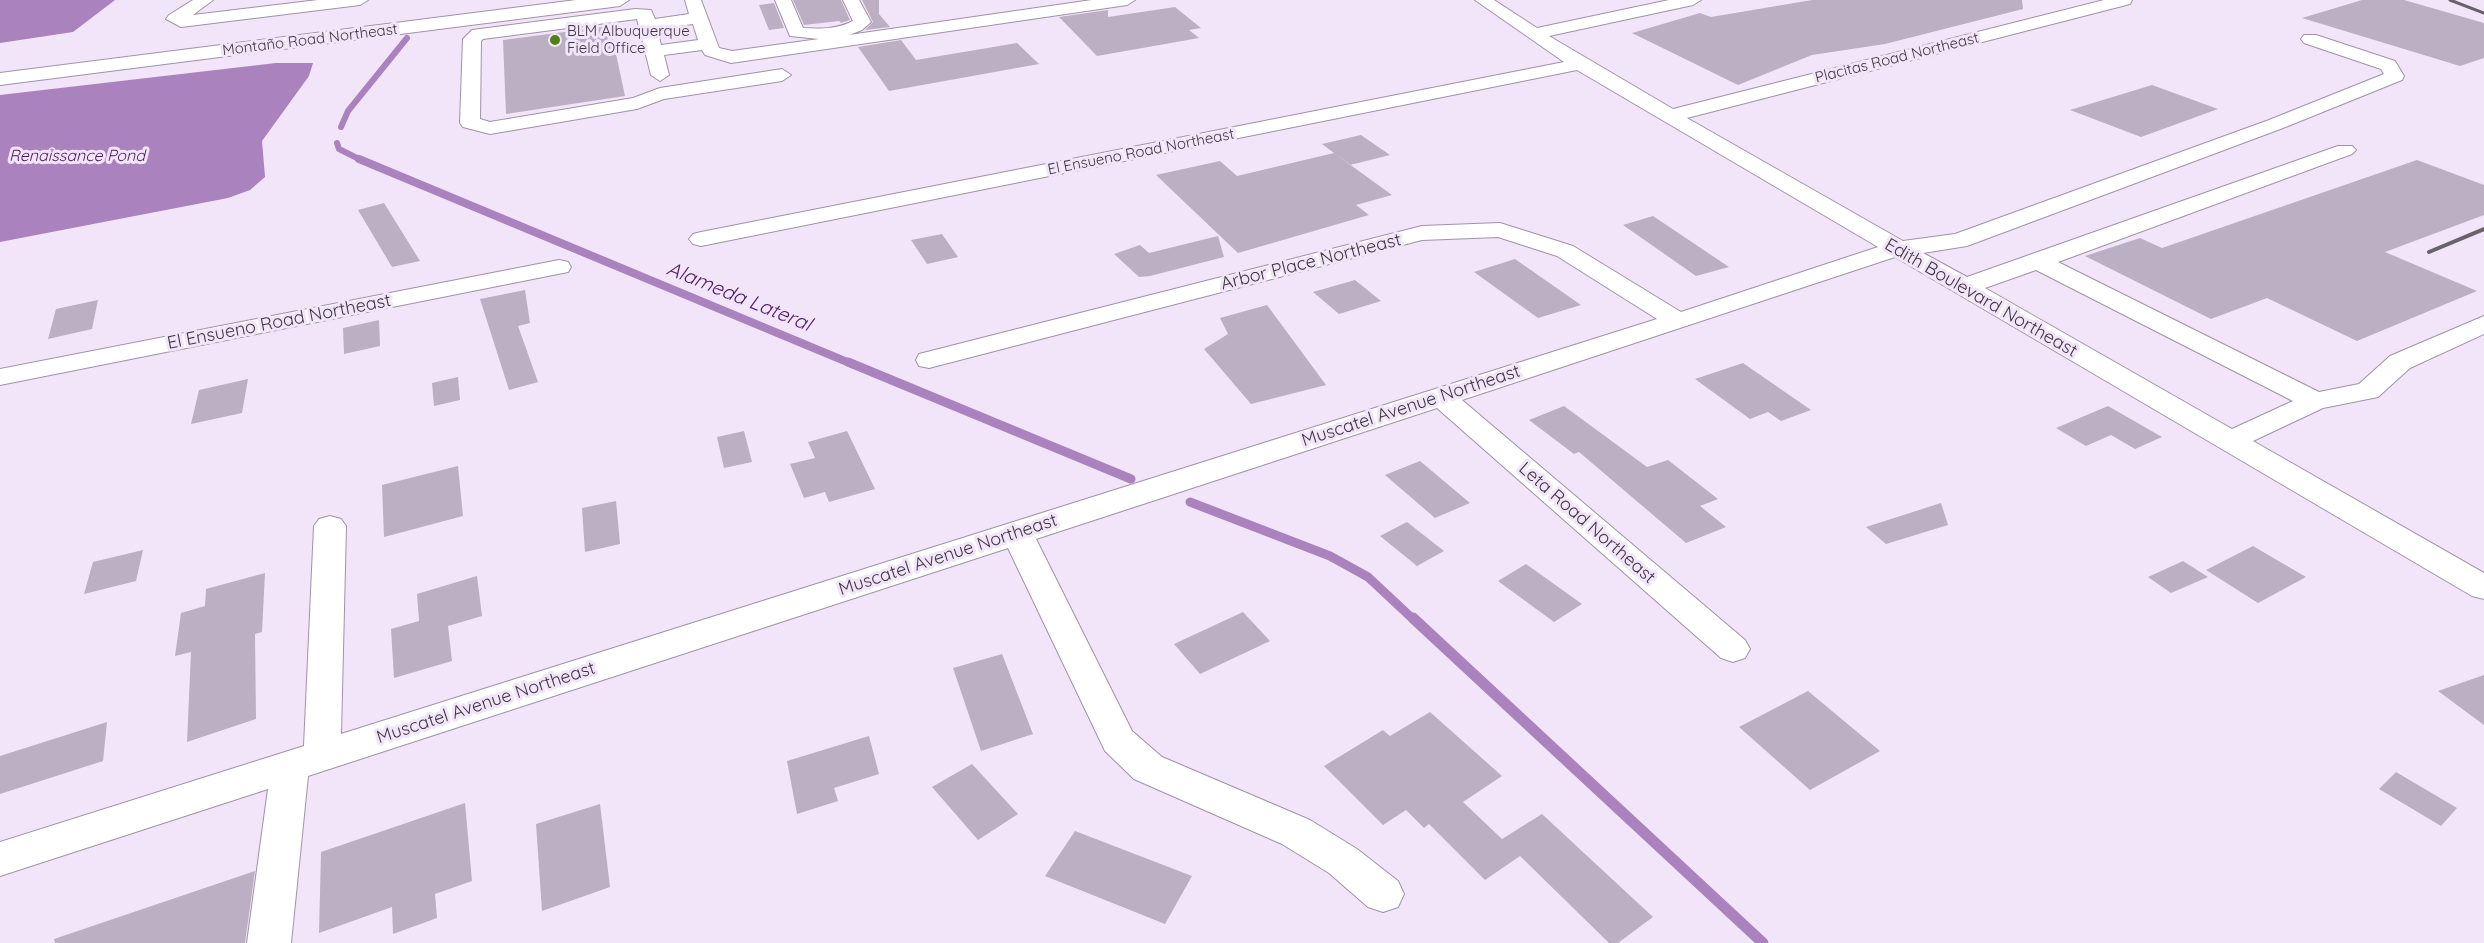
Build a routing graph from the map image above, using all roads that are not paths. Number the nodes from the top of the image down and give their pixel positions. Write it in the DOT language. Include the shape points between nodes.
graph roads {
  1 [pos="205,0"];
  2 [pos="360,0"];
  3 [pos="522,0"];
  4 [pos="620,0"];
  5 [pos="693,0"];
  6 [pos="783,0"];
  7 [pos="851,0"];
  8 [pos="1127,0"];
  9 [pos="1483,0"];
  10 [pos="1693,0"];
  11 [pos="2124,0"];
  12 [pos="253,13"];
  13 [pos="699,18"];
  14 [pos="647,25"];
  15 [pos="1533,34"];
  16 [pos="2310,39"];
  17 [pos="241,42"];
  18 [pos="707,44"];
  19 [pos="654,51"];
  20 [pos="1580,64"];
  21 [pos="0,65"];
  22 [pos="660,75"];
  23 [pos="782,75"];
  24 [pos="0,79"];
  25 [pos="1670,116"];
  26 [pos="2345,150"];
  27 [pos="701,239"];
  28 [pos="1896,249"];
  29 [pos="2038,261"];
  30 [pos="559,267"];
  31 [pos="1963,287"];
  32 [pos="1678,321"];
  33 [pos="2484,324"];
  34 [pos="929,360"];
  35 [pos="0,377"];
  36 [pos="1441,397"];
  37 [pos="2314,401"];
  38 [pos="2229,441"];
  39 [pos="330,526"];
  40 [pos="1017,533"];
  41 [pos="2484,588"];
  42 [pos="1733,649"];
  43 [pos="306,761"];
  44 [pos="0,859"];
  45 [pos="1383,894"];
  46 [pos="269,943"];
  1 -- 12 [label="street" via="175,19 181,22"];
  2 -- 12 [label="street"];
  3 -- 17 [label="main road, Montaño Road Northeast"];
  4 -- 17 [label="main road, Montaño Road Northeast"];
  5 -- 13 [label="street"];
  6 -- 7 [label="street" via="796,32 806,34 856,28 862,22"];
  8 -- 18 [label="street" via="986,13 731,57 711,51"];
  9 -- 15 [label="street, Edith Boulevard Northeast"];
  10 -- 15 [label="street"];
  11 -- 25 [label="street, Placitas Road Northeast"];
  12 -- 17 [label="street"];
  13 -- 14 [label="street"];
  13 -- 18 [label="street"];
  14 -- 19 [label="street"];
  14 -- 23 [label="street" via="645,14 636,14 478,34 472,39 470,123 490,128 637,103 660,94"];
  15 -- 20 [label="street, Edith Boulevard Northeast"];
  16 -- 28 [label="street, Muscatel Avenue Northeast" via="2388,65 2394,76 2276,124 1959,241"];
  17 -- 21 [label="main road, Montaño Road Northeast"];
  17 -- 24 [label="main road, Montaño Road Northeast"];
  18 -- 19 [label="street"];
  19 -- 22 [label="street"];
  20 -- 25 [label="street, Edith Boulevard Northeast"];
  20 -- 27 [label="street, El Ensueno Road Northeast"];
  25 -- 28 [label="street, Edith Boulevard Northeast"];
  26 -- 29 [label="street"];
  28 -- 31 [label="street, Edith Boulevard Northeast"];
  28 -- 32 [label="street, Muscatel Avenue Northeast"];
  29 -- 31 [label="street"];
  29 -- 37 [label="street"];
  30 -- 35 [label="street, El Ensueno Road Northeast"];
  31 -- 38 [label="street, Edith Boulevard Northeast"];
  32 -- 34 [label="street, Arbor Place Northeast" via="1565,251 1500,230 1422,233"];
  32 -- 36 [label="street, Muscatel Avenue Northeast"];
  33 -- 37 [label="street" via="2400,362 2368,392"];
  36 -- 40 [label="street, Muscatel Avenue Northeast"];
  36 -- 42 [label="street, Leta Road Northeast"];
  37 -- 38 [label="street"];
  38 -- 41 [label="street, Edith Boulevard Northeast"];
  39 -- 43 [label="street"];
  40 -- 43 [label="street, Muscatel Avenue Northeast"];
  40 -- 45 [label="street" via="1118,741 1148,768 1296,832 1343,861"];
  43 -- 44 [label="street, Muscatel Avenue Northeast"];
  43 -- 46 [label="street"];
}
